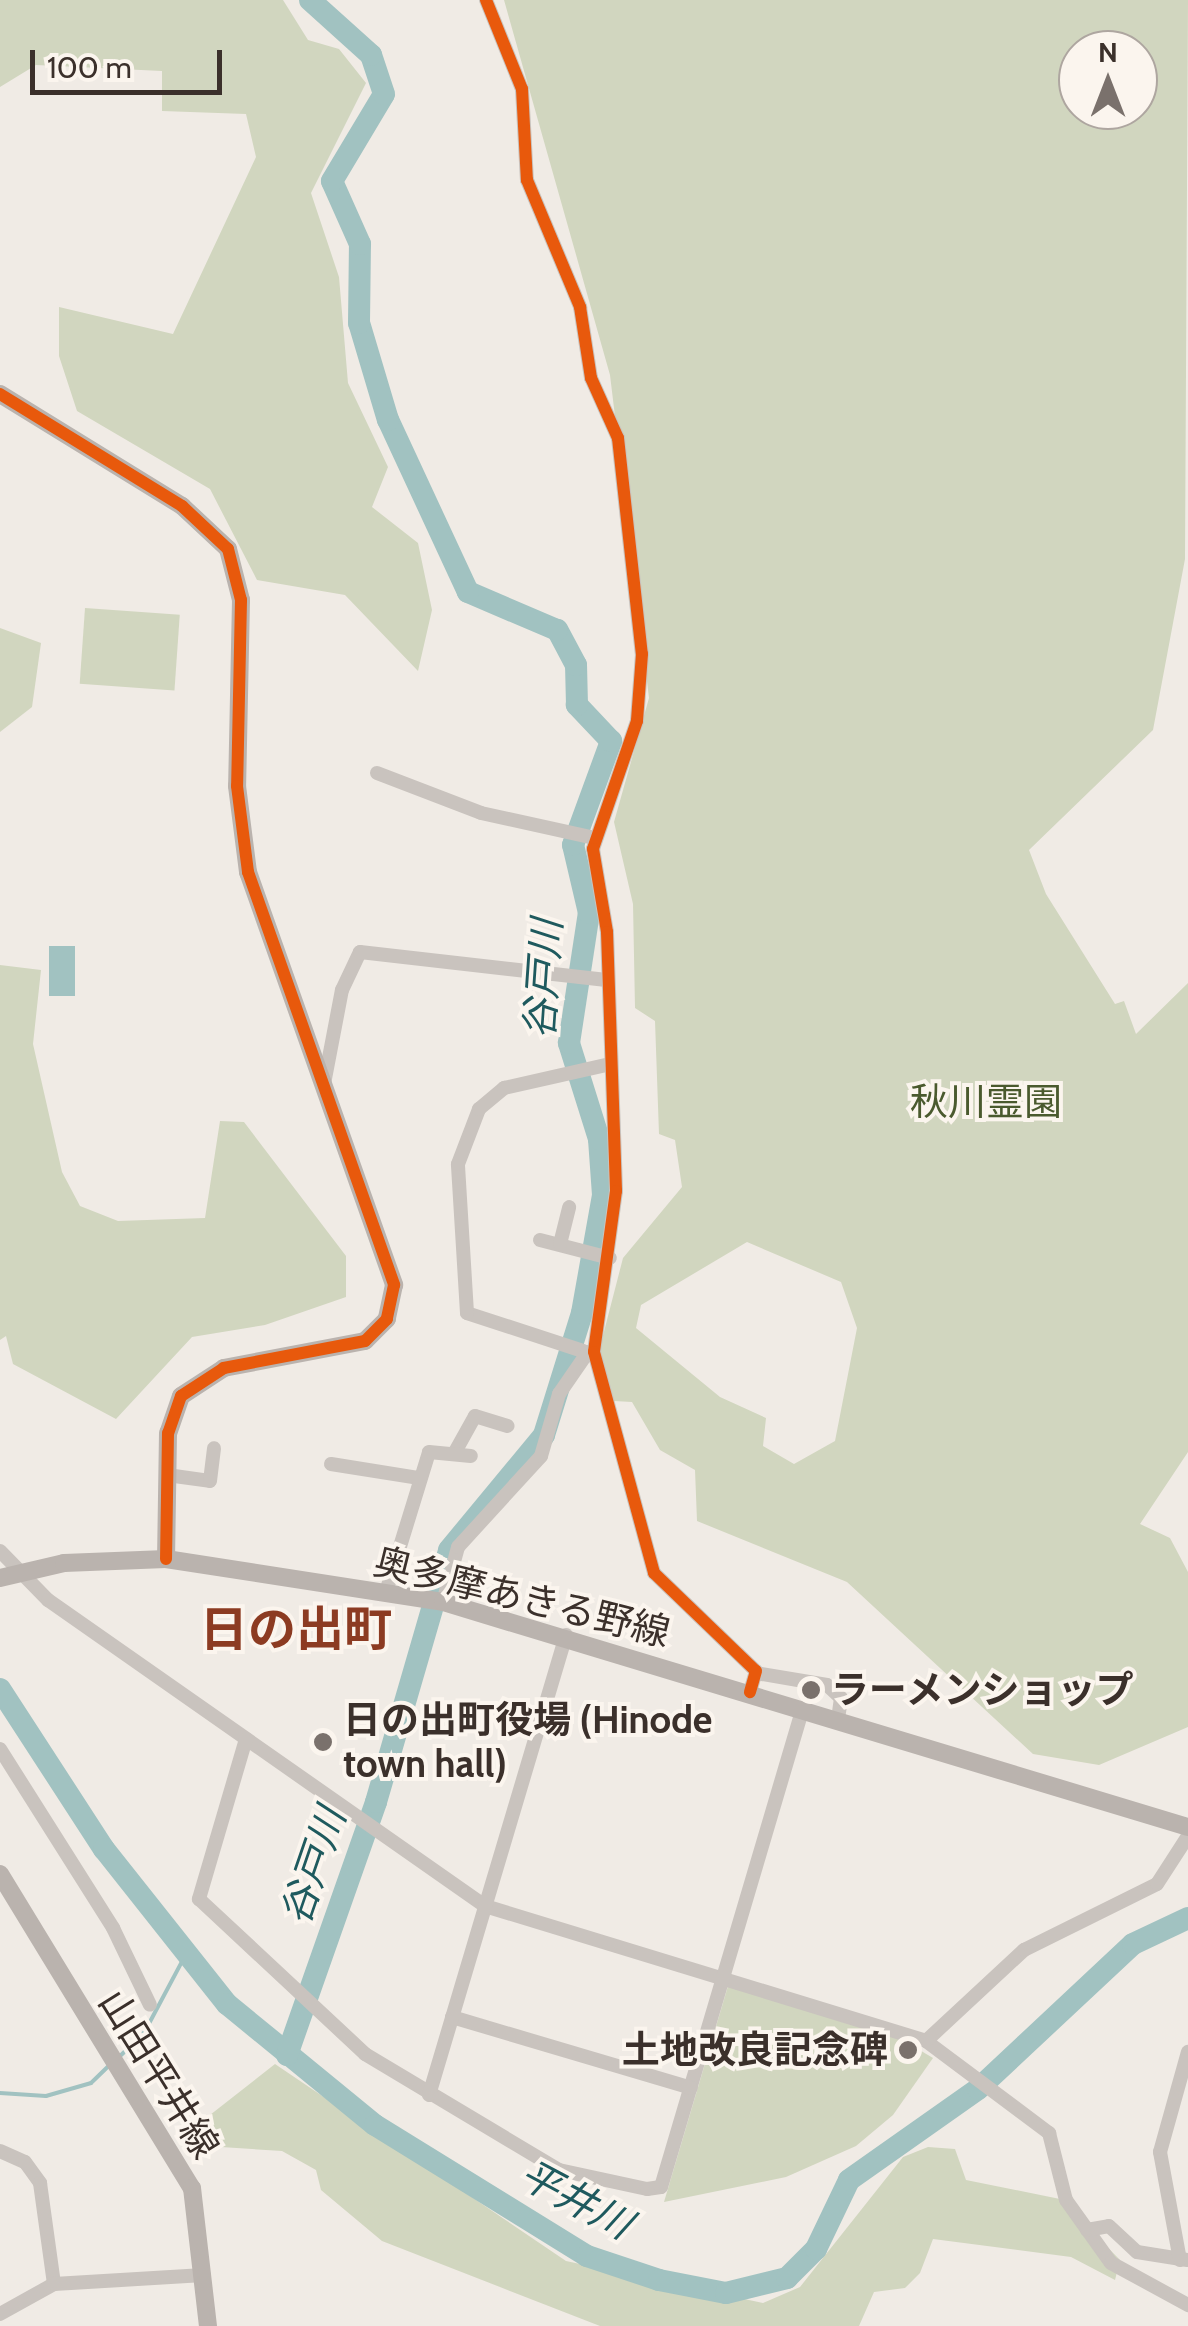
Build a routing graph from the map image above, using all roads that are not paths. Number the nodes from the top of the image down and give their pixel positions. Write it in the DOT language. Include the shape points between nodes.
graph roads {
  1 [pos="486,0"];
  2 [pos="576,362"];
  3 [pos="590,378"];
  4 [pos="0,394"];
  5 [pos="376,773"];
  6 [pos="594,838"];
  7 [pos="606,980"];
  8 [pos="606,1065"];
  9 [pos="324,1085"];
  10 [pos="569,1207"];
  11 [pos="540,1240"];
  12 [pos="560,1244"];
  13 [pos="598,1255"];
  14 [pos="588,1352"];
  15 [pos="507,1426"];
  16 [pos="214,1448"];
  17 [pos="455,1452"];
  18 [pos="471,1456"];
  19 [pos="331,1464"];
  20 [pos="167,1475"];
  21 [pos="418,1478"];
  22 [pos="0,1551"];
  23 [pos="166,1559"];
  24 [pos="9,1575"];
  25 [pos="386,1592"];
  26 [pos="443,1602"];
  27 [pos="566,1636"];
  28 [pos="756,1672"];
  29 [pos="750,1692"];
  30 [pos="803,1709"];
  31 [pos="838,1719"];
  32 [pos="246,1739"];
  33 [pos="0,1749"];
  34 [pos="1188,1828"];
  35 [pos="1188,1836"];
  36 [pos="0,1874"];
  37 [pos="485,1906"];
  38 [pos="724,1976"];
  39 [pos="148,2002"];
  40 [pos="452,2017"];
  41 [pos="932,2045"];
  42 [pos="1188,2052"];
  43 [pos="690,2088"];
  44 [pos="429,2095"];
  45 [pos="0,2152"];
  46 [pos="1087,2230"];
  47 [pos="1184,2260"];
  48 [pos="204,2275"];
  49 [pos="54,2284"];
  50 [pos="1188,2305"];
  51 [pos="0,2314"];
  52 [pos="208,2326"];
  1 -- 3 [label="street" via="522,89 528,180 580,307"];
  2 -- 3 [label="street"];
  3 -- 6 [label="street" via="622,459 643,679"];
  4 -- 9 [label="main road" via="182,506 228,550 240,600 245,857"];
  5 -- 6 [label="street" via="482,813"];
  6 -- 7 [label="street"];
  7 -- 8 [label="street"];
  7 -- 9 [label="street" via="360,952 342,990"];
  8 -- 13 [label="street" via="616,1191"];
  8 -- 14 [label="street" via="504,1088 479,1109 458,1164 467,1313"];
  9 -- 20 [label="main road" via="391,1269 387,1319 349,1348 224,1368 192,1385 173,1409"];
  10 -- 12 [label="street"];
  11 -- 12 [label="street"];
  12 -- 13 [label="street"];
  13 -- 14 [label="street"];
  14 -- 26 [label="street" via="542,1456 468,1531"];
  14 -- 28 [label="street" via="654,1574"];
  15 -- 17 [label="street" via="475,1416"];
  16 -- 20 [label="street" via="210,1481"];
  17 -- 18 [label="street"];
  17 -- 21 [label="street" via="436,1447"];
  19 -- 21 [label="street"];
  20 -- 23 [label="main road"];
  21 -- 25 [label="street"];
  22 -- 24 [label="street"];
  23 -- 24 [label="main road, 奥多摩あきる野線"];
  23 -- 25 [label="main road, 奥多摩あきる野線"];
  24 -- 32 [label="street"];
  25 -- 26 [label="main road, 奥多摩あきる野線"];
  26 -- 27 [label="main road, 奥多摩あきる野線"];
  27 -- 29 [label="main road, 奥多摩あきる野線"];
  27 -- 37 [label="street"];
  28 -- 29 [label="street"];
  28 -- 31 [label="street" via="827,1685 841,1698"];
  29 -- 30 [label="main road, 奥多摩あきる野線"];
  30 -- 31 [label="main road, 奥多摩あきる野線"];
  30 -- 38 [label="street"];
  31 -- 34 [label="main road, 奥多摩あきる野線"];
  32 -- 37 [label="street"];
  32 -- 44 [label="street" via="199,1899 348,2042"];
  33 -- 39 [label="street" via="113,1928"];
  35 -- 41 [label="street" via="1157,1884 1024,1950"];
  36 -- 48 [label="main road, 山田平井線" via="184,2172"];
  37 -- 38 [label="street"];
  37 -- 40 [label="street"];
  38 -- 41 [label="street"];
  38 -- 43 [label="street"];
  40 -- 43 [label="street"];
  40 -- 44 [label="street"];
  41 -- 46 [label="street" via="1055,2142 1066,2200"];
  42 -- 47 [label="street" via="1160,2162"];
  43 -- 44 [label="street" via="661,2186 646,2189 559,2170"];
  45 -- 49 [label="street" via="25,2162 40,2183"];
  46 -- 47 [label="street" via="1108,2226 1138,2252"];
  46 -- 50 [label="street" via="1124,2274"];
  48 -- 49 [label="street"];
  48 -- 52 [label="main road, 山田平井線"];
  49 -- 51 [label="street"];
}
